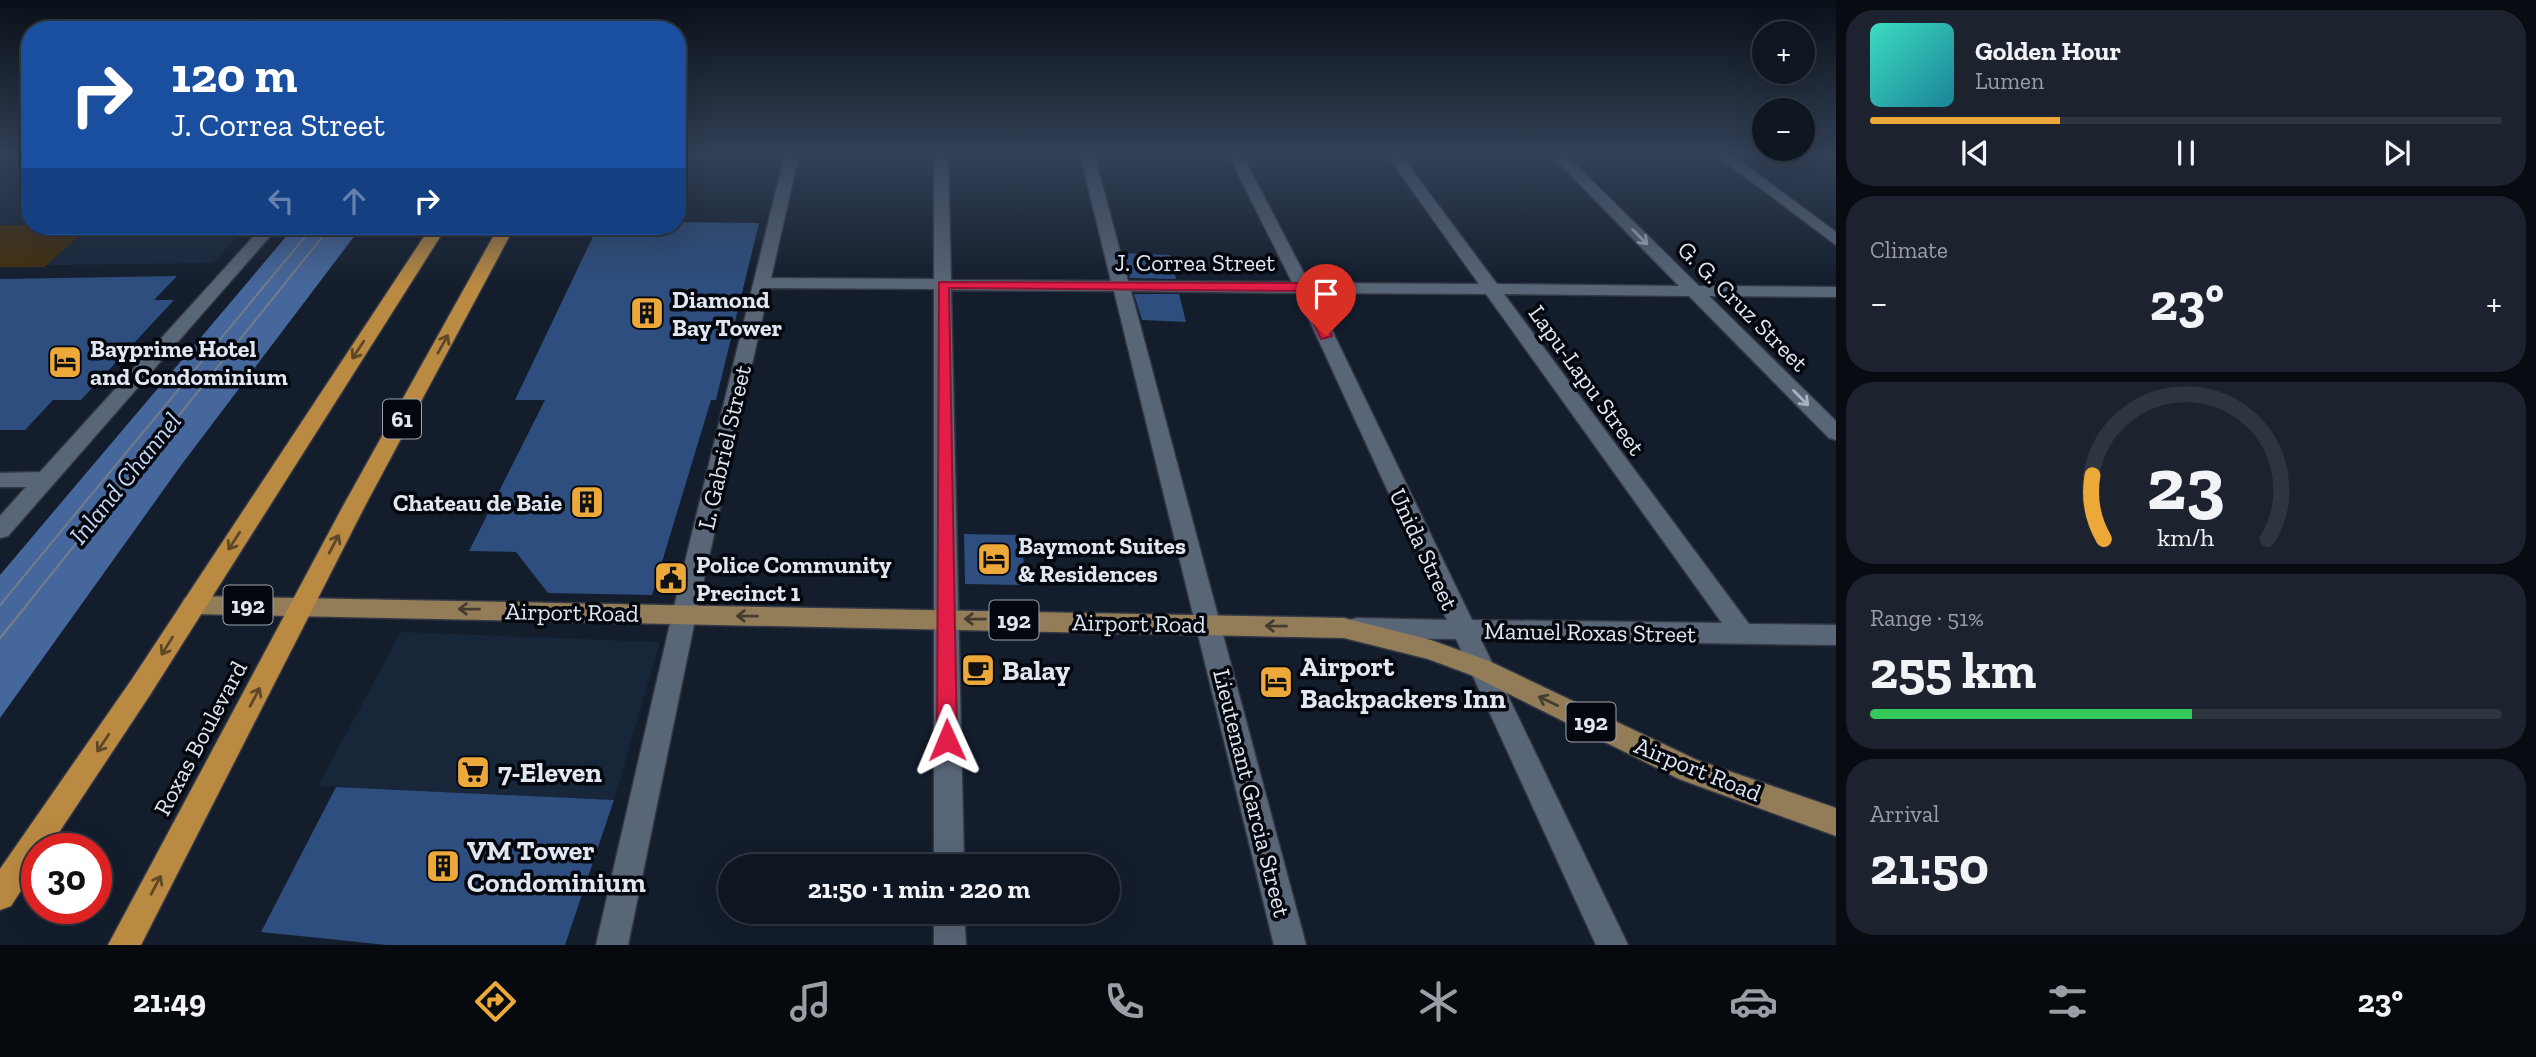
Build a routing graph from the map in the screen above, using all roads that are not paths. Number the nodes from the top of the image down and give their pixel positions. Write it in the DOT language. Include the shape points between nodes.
graph roads {
  1 [pos="782,198"];
  2 [pos="942,198"];
  3 [pos="1098,198"];
  4 [pos="1258,198"];
  5 [pos="1424,198"];
  6 [pos="1601,198"];
  7 [pos="1780,198"];
  8 [pos="263,235"];
  9 [pos="433,235"];
  10 [pos="503,235"];
  11 [pos="1836,240"];
  12 [pos="763,283"];
  13 [pos="943,284"];
  14 [pos="1121,286"];
  15 [pos="1303,287"];
  16 [pos="1489,289"];
  17 [pos="1692,290"];
  18 [pos="1836,292"];
  19 [pos="1836,433"];
  20 [pos="46,479"];
  21 [pos="0,480"];
  22 [pos="0,530"];
  23 [pos="193,605"];
  24 [pos="303,605"];
  25 [pos="684,615"];
  26 [pos="945,618"];
  27 [pos="1210,624"];
  28 [pos="1344,628"];
  29 [pos="1461,629"];
  30 [pos="1743,634"];
  31 [pos="1836,635"];
  32 [pos="1480,668"];
  33 [pos="1836,822"];
  34 [pos="949,854"];
  35 [pos="0,895"];
  36 [pos="950,924"];
  37 [pos="124,945"];
  38 [pos="612,945"];
  39 [pos="950,945"];
  40 [pos="1290,945"];
  41 [pos="1612,945"];
  1 -- 12 [label="street, L. Gabriel Street"];
  2 -- 13 [label="street"];
  3 -- 14 [label="street, Lieutenant Garcia Street"];
  4 -- 15 [label="street, Unida Street"];
  5 -- 16 [label="street, Lapu-Lapu Street"];
  6 -- 17 [label="street, G. G. Cruz Street, one-way"];
  7 -- 11 [label="street"];
  8 -- 20 [label="street"];
  9 -- 23 [label="highway, one-way"];
  24 -- 10 [label="highway, Roxas Boulevard / 61, one-way"];
  12 -- 13 [label="street, J. Correa Street"];
  12 -- 25 [label="street, L. Gabriel Street"];
  13 -- 14 [label="street, J. Correa Street"];
  13 -- 26 [label="street"];
  14 -- 15 [label="street, J. Correa Street"];
  14 -- 27 [label="street, Lieutenant Garcia Street"];
  15 -- 16 [label="street, J. Correa Street"];
  15 -- 29 [label="street, Unida Street"];
  16 -- 17 [label="street, J. Correa Street"];
  16 -- 30 [label="street, Lapu-Lapu Street"];
  17 -- 18 [label="street, J. Correa Street"];
  17 -- 19 [label="street, G. G. Cruz Street, one-way"];
  20 -- 21 [label="street"];
  20 -- 22 [label="street"];
  23 -- 24 [label="main road, Airport Road / 192"];
  23 -- 35 [label="highway, one-way"];
  25 -- 24 [label="main road, Airport Road / 192, one-way"];
  37 -- 24 [label="highway, Roxas Boulevard / 61, one-way"];
  26 -- 25 [label="main road, Airport Road / 192, one-way"];
  25 -- 38 [label="street, L. Gabriel Street"];
  27 -- 26 [label="main road, Airport Road / 192, one-way"];
  26 -- 34 [label="street"];
  28 -- 27 [label="main road, Airport Road / 192, one-way"];
  27 -- 40 [label="street, Lieutenant Garcia Street"];
  28 -- 29 [label="street, Manuel Roxas Street"];
  28 -- 32 [label="main road, Airport Road / 192"];
  29 -- 30 [label="street, Manuel Roxas Street"];
  29 -- 32 [label="street, Unida Street"];
  30 -- 31 [label="street, Manuel Roxas Street"];
  33 -- 32 [label="main road, Airport Road / 192, one-way" via="1689,770"];
  32 -- 41 [label="street, Unida Street"];
  36 -- 39 [label="street"];
}
